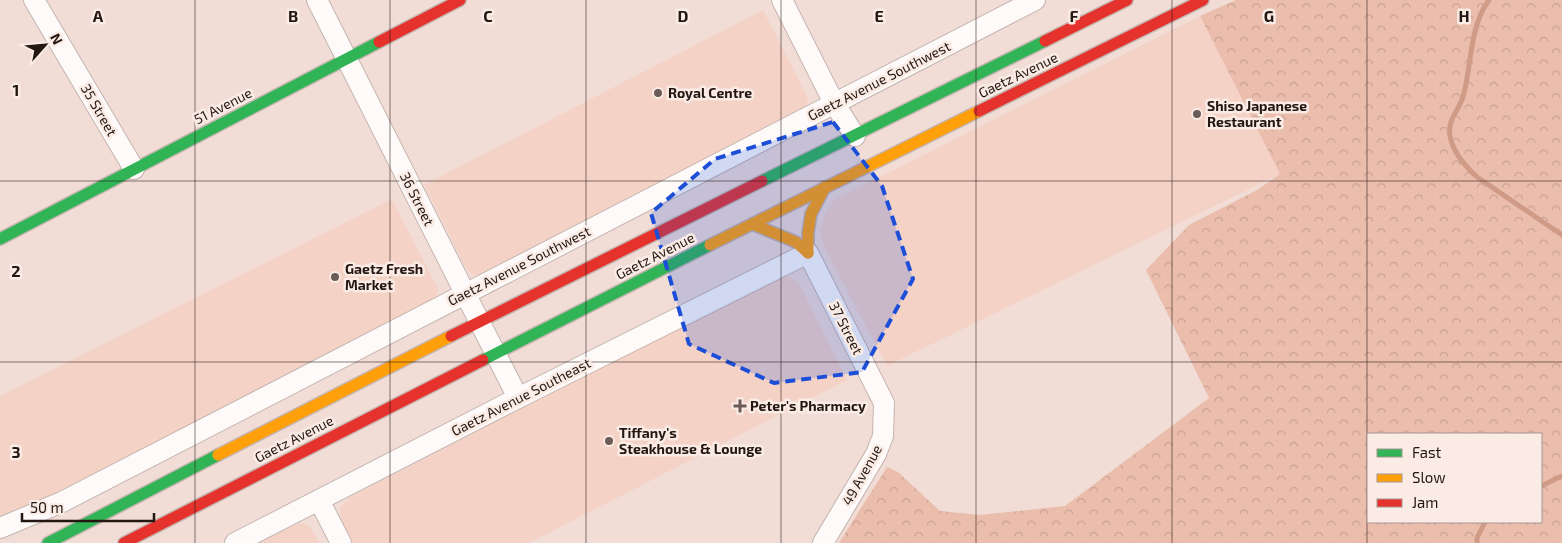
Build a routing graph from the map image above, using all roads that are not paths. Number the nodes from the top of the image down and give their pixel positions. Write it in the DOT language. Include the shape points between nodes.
graph roads {
  1 [pos="34,0"];
  2 [pos="317,0"];
  3 [pos="460,0"];
  4 [pos="782,0"];
  5 [pos="1035,0"];
  6 [pos="1127,0"];
  7 [pos="1203,0"];
  8 [pos="347,59"];
  9 [pos="834,103"];
  10 [pos="855,136"];
  11 [pos="134,169"];
  12 [pos="825,187"];
  13 [pos="752,224"];
  14 [pos="0,239"];
  15 [pos="808,253"];
  16 [pos="465,294"];
  17 [pos="480,322"];
  18 [pos="495,353"];
  19 [pos="518,398"];
  20 [pos="884,403"];
  21 [pos="319,500"];
  22 [pos="0,528"];
  23 [pos="48,543"];
  24 [pos="124,543"];
  25 [pos="235,543"];
  26 [pos="341,543"];
  27 [pos="823,543"];
  1 -- 11 [label="street, 35 Street"];
  2 -- 8 [label="street, 36 Street"];
  3 -- 8 [label="main road, 51 Avenue"];
  4 -- 9 [label="street"];
  5 -- 9 [label="street, Gaetz Avenue Southwest"];
  6 -- 10 [label="main road, Gaetz Avenue"];
  7 -- 12 [label="main road, Gaetz Avenue"];
  8 -- 11 [label="main road, 51 Avenue"];
  8 -- 16 [label="street, 36 Street"];
  9 -- 10 [label="street"];
  9 -- 16 [label="street, Gaetz Avenue Southwest"];
  10 -- 17 [label="main road, Gaetz Avenue"];
  11 -- 14 [label="main road, 51 Avenue"];
  12 -- 13 [label="main road, Gaetz Avenue"];
  12 -- 15 [label="main road" via="811,214"];
  13 -- 15 [label="main road" via="796,242"];
  13 -- 18 [label="main road, Gaetz Avenue"];
  15 -- 19 [label="street, Gaetz Avenue Southeast"];
  15 -- 20 [label="street, 37 Street"];
  16 -- 17 [label="street, 36 Street"];
  16 -- 22 [label="street, Gaetz Avenue Southwest" via="62,502"];
  17 -- 18 [label="street, 36 Street"];
  17 -- 23 [label="main road, Gaetz Avenue"];
  18 -- 19 [label="street, 36 Street"];
  18 -- 24 [label="main road, Gaetz Avenue"];
  19 -- 21 [label="street, Gaetz Avenue Southeast"];
  20 -- 27 [label="street, 49 Avenue" via="884,436"];
  21 -- 25 [label="street, Gaetz Avenue Southeast"];
  21 -- 26 [label="street"];
}
